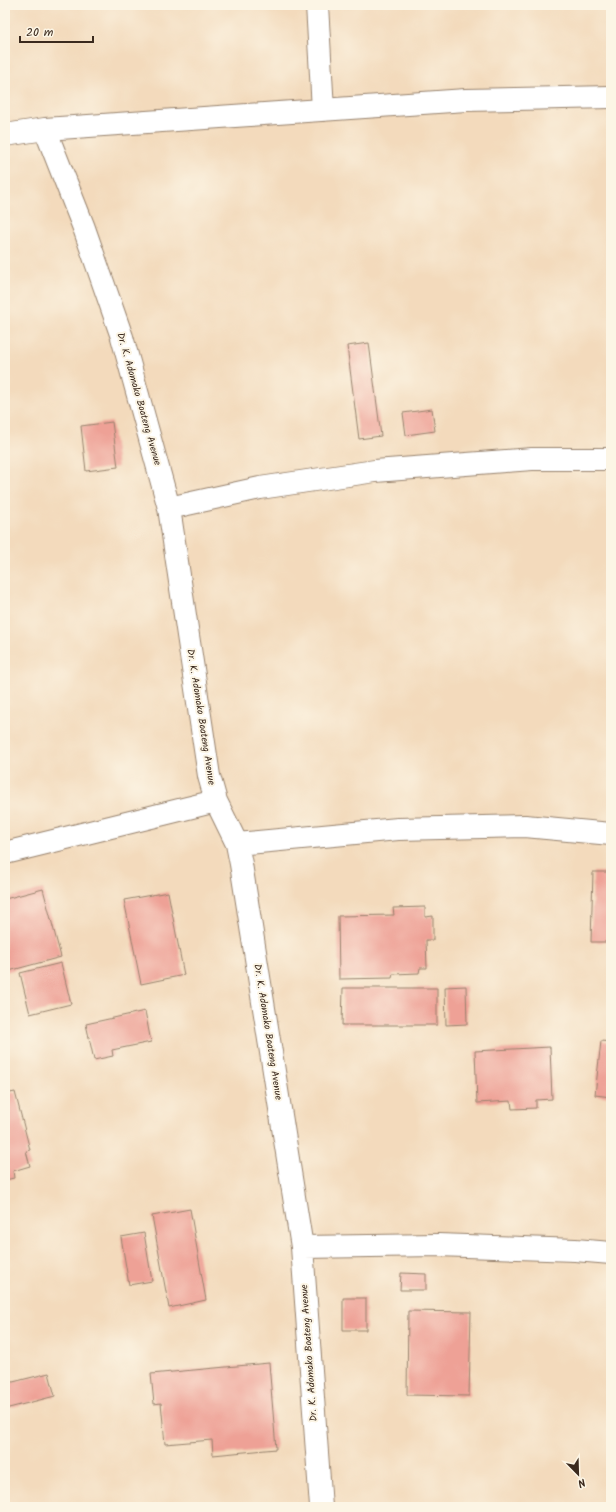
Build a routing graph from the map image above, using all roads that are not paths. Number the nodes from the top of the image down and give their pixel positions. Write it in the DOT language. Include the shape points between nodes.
graph roads {
  1 [pos="316,5"];
  2 [pos="611,97"];
  3 [pos="323,110"];
  4 [pos="45,129"];
  5 [pos="5,135"];
  6 [pos="611,459"];
  7 [pos="169,508"];
  8 [pos="216,801"];
  9 [pos="611,834"];
  10 [pos="237,844"];
  11 [pos="5,853"];
  12 [pos="302,1247"];
  13 [pos="611,1254"];
  14 [pos="321,1507"];
  1 -- 3 [label="street"];
  2 -- 3 [label="street" via="466,100"];
  3 -- 4 [label="street"];
  4 -- 5 [label="street"];
  4 -- 7 [label="street, Dr. K. Adomako Boateng Avenue" via="84,228 122,337"];
  6 -- 7 [label="street" via="532,459 375,471 260,488"];
  7 -- 8 [label="street, Dr. K. Adomako Boateng Avenue" via="209,776"];
  8 -- 10 [label="street, Dr. K. Adomako Boateng Avenue"];
  8 -- 11 [label="street"];
  9 -- 10 [label="street" via="525,826 398,829"];
  10 -- 12 [label="street, Dr. K. Adomako Boateng Avenue"];
  12 -- 13 [label="street" via="438,1245 575,1250"];
  12 -- 14 [label="street, Dr. K. Adomako Boateng Avenue"];
}
